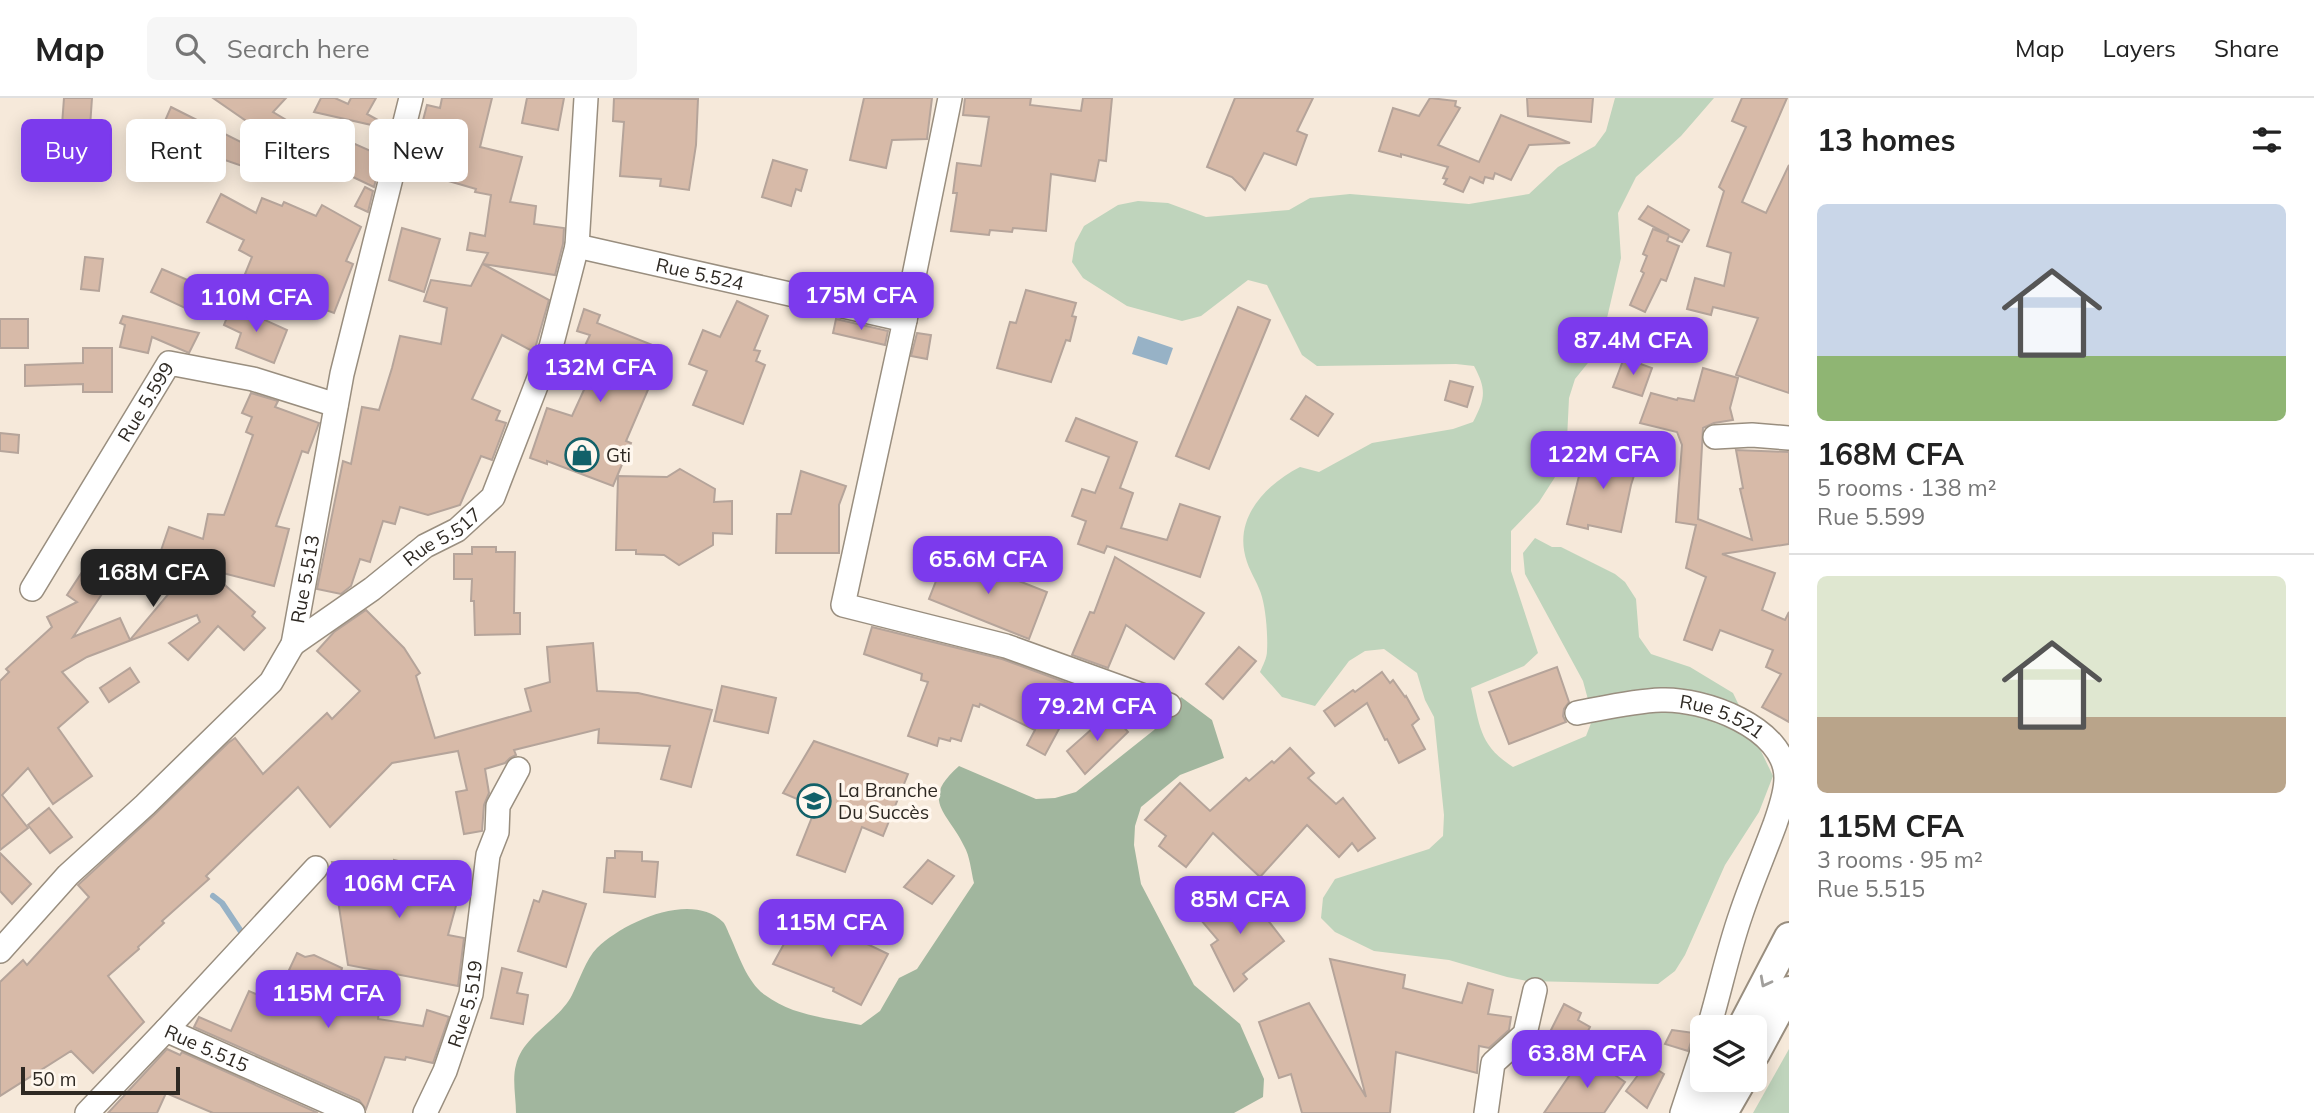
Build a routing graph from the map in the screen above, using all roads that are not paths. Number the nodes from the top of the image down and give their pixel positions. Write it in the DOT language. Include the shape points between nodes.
graph roads {
  1 [pos="411,98"];
  2 [pos="586,98"];
  3 [pos="950,98"];
  4 [pos="577,246"];
  5 [pos="905,320"];
  6 [pos="336,405"];
  7 [pos="1714,437"];
  8 [pos="1789,438"];
  9 [pos="32,589"];
  10 [pos="293,643"];
  11 [pos="1169,705"];
  12 [pos="1577,713"];
  13 [pos="518,769"];
  14 [pos="316,868"];
  15 [pos="1789,937"];
  16 [pos="0,951"];
  17 [pos="1535,990"];
  18 [pos="1789,991"];
  19 [pos="1712,1015"];
  20 [pos="1748,1015"];
  21 [pos="166,1030"];
  22 [pos="1767,1032"];
  23 [pos="1690,1089"];
  24 [pos="1707,1092"];
  25 [pos="1735,1092"];
  26 [pos="87,1113"];
  27 [pos="353,1113"];
  28 [pos="425,1113"];
  29 [pos="1486,1113"];
  30 [pos="1682,1113"];
  31 [pos="1695,1113"];
  32 [pos="1723,1113"];
  1 -- 6 [label="street, Rue 5.513"];
  2 -- 4 [label="street, Rue 5.517"];
  3 -- 5 [label="street"];
  4 -- 5 [label="street, Rue 5.524"];
  4 -- 10 [label="street, Rue 5.517" via="551,347 493,498 457,530 425,545 372,589"];
  5 -- 11 [label="street" via="843,605 1006,646"];
  6 -- 9 [label="street, Rue 5.599" via="253,379 169,363"];
  6 -- 10 [label="street, Rue 5.513"];
  7 -- 8 [label="street"];
  10 -- 16 [label="street, Rue 5.513" via="271,682 68,875"];
  12 -- 19 [label="street, Rue 5.521" via="1686,700 1713,707 1753,727 1769,738 1780,756 1786,775 1784,798 1740,915"];
  13 -- 28 [label="street, Rue 5.519" via="498,806 471,994 445,1072"];
  14 -- 21 [label="street"];
  15 -- 20 [label="main road, one-way"];
  17 -- 29 [label="street" via="1525,1034 1493,1063"];
  18 -- 22 [label="main road"];
  21 -- 26 [label="street, Rue 5.515"];
  21 -- 27 [label="street, Rue 5.515"];
  23 -- 30 [label="street"];
  24 -- 31 [label="main road"];
  25 -- 32 [label="main road"];
}
